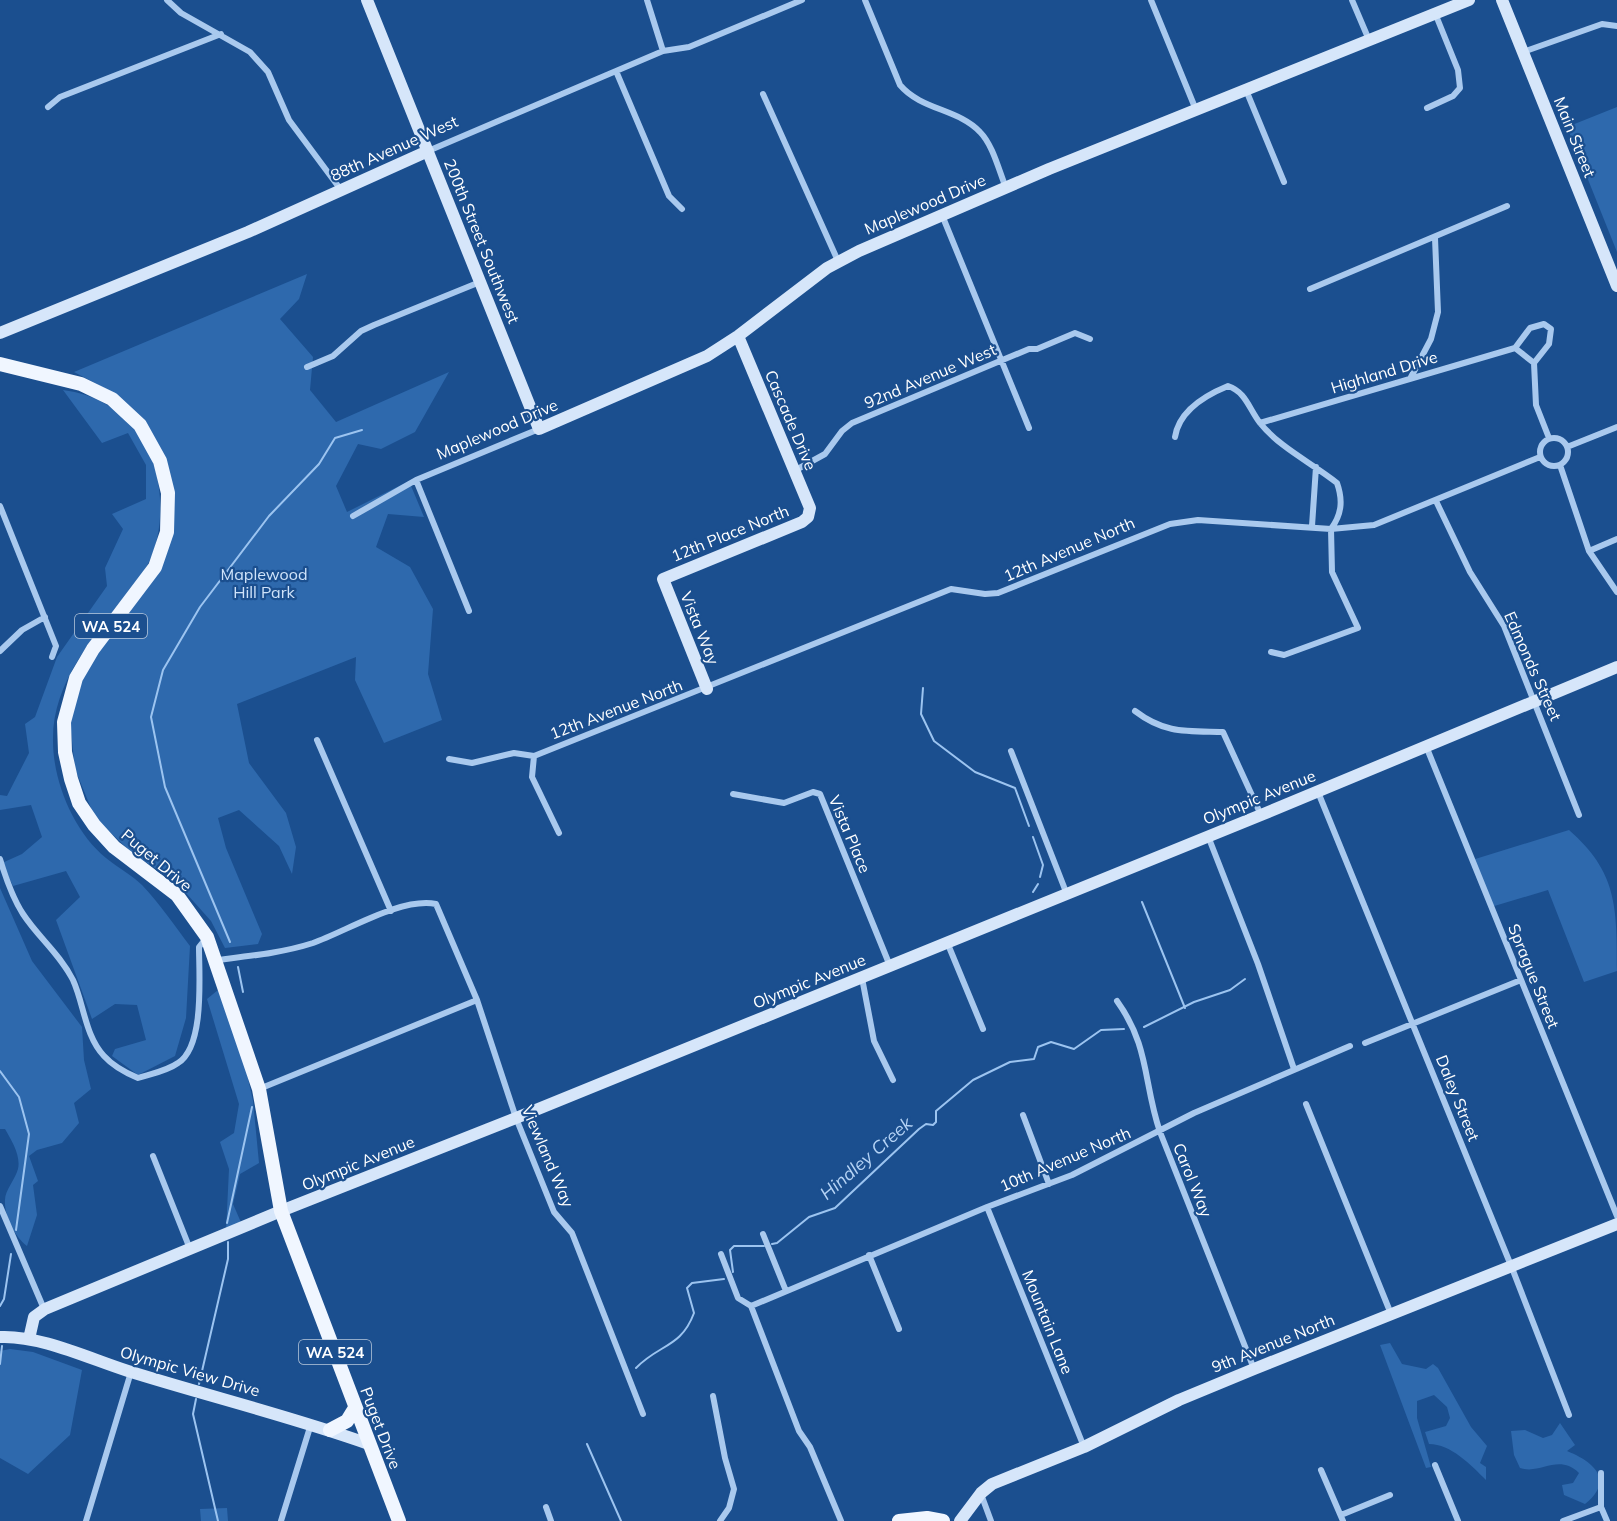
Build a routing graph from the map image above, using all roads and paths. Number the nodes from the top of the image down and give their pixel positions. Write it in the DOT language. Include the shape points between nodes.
graph roads {
  1 [pos="167,0"];
  2 [pos="366,0"];
  3 [pos="647,0"];
  4 [pos="802,0"];
  5 [pos="865,0"];
  6 [pos="1151,0"];
  7 [pos="1353,0"];
  8 [pos="1469,0"];
  9 [pos="1502,0"];
  10 [pos="1435,14"];
  11 [pos="1617,26"];
  12 [pos="221,34"];
  13 [pos="1369,40"];
  14 [pos="663,51"];
  15 [pos="1523,52"];
  16 [pos="616,71"];
  17 [pos="1246,90"];
  18 [pos="763,94"];
  19 [pos="48,108"];
  20 [pos="1427,108"];
  21 [pos="1196,110"];
  22 [pos="428,151"];
  23 [pos="1284,182"];
  24 [pos="1006,188"];
  25 [pos="341,190"];
  26 [pos="1507,206"];
  27 [pos="682,209"];
  28 [pos="942,215"];
  29 [pos="1435,238"];
  30 [pos="838,261"];
  31 [pos="480,282"];
  32 [pos="1617,286"];
  33 [pos="1310,289"];
  34 [pos="0,333"];
  35 [pos="738,336"];
  36 [pos="1090,339"];
  37 [pos="1515,348"];
  38 [pos="1001,361"];
  39 [pos="1534,363"];
  40 [pos="0,364"];
  41 [pos="307,367"];
  42 [pos="1411,377"];
  43 [pos="1260,423"];
  44 [pos="1617,427"];
  45 [pos="539,429"];
  46 [pos="1029,429"];
  47 [pos="1175,437"];
  48 [pos="1549,438"];
  49 [pos="1567,447"];
  50 [pos="1540,457"];
  51 [pos="1560,465"];
  52 [pos="1316,466"];
  53 [pos="794,471"];
  54 [pos="416,480"];
  55 [pos="1436,501"];
  56 [pos="0,506"];
  57 [pos="353,516"];
  58 [pos="808,517"];
  59 [pos="1312,526"];
  60 [pos="1331,529"];
  61 [pos="1617,539"];
  62 [pos="1589,551"];
  63 [pos="663,579"];
  64 [pos="1617,591"];
  65 [pos="469,611"];
  66 [pos="45,616"];
  67 [pos="0,651"];
  68 [pos="1271,652"];
  69 [pos="52,657"];
  70 [pos="1617,666"];
  71 [pos="707,689"];
  72 [pos="1535,700"];
  73 [pos="1135,711"];
  74 [pos="317,740"];
  75 [pos="1426,746"];
  76 [pos="1011,751"];
  77 [pos="534,756"];
  78 [pos="449,759"];
  79 [pos="1318,792"];
  80 [pos="733,794"];
  81 [pos="1261,815"];
  82 [pos="1579,815"];
  83 [pos="559,833"];
  84 [pos="1207,835"];
  85 [pos="0,860"];
  86 [pos="1066,892"];
  87 [pos="391,911"];
  88 [pos="207,937"];
  89 [pos="947,942"];
  90 [pos="217,960"];
  91 [pos="890,966"];
  92 [pos="862,976"];
  93 [pos="1521,980"];
  94 [pos="477,1000"];
  95 [pos="1117,1001"];
  96 [pos="1413,1024"];
  97 [pos="983,1029"];
  98 [pos="1365,1043"];
  99 [pos="1350,1046"];
  100 [pos="1294,1069"];
  101 [pos="893,1080"];
  102 [pos="259,1089"];
  103 [pos="1306,1104"];
  104 [pos="1023,1115"];
  105 [pos="516,1118"];
  106 [pos="1160,1132"];
  107 [pos="153,1156"];
  108 [pos="1049,1184"];
  109 [pos="0,1206"];
  110 [pos="987,1207"];
  111 [pos="281,1211"];
  112 [pos="1617,1216"];
  113 [pos="1617,1224"];
  114 [pos="763,1234"];
  115 [pos="190,1249"];
  116 [pos="721,1254"];
  117 [pos="869,1255"];
  118 [pos="1512,1268"];
  119 [pos="786,1291"];
  120 [pos="751,1306"];
  121 [pos="45,1310"];
  122 [pos="1390,1314"];
  123 [pos="899,1329"];
  124 [pos="0,1337"];
  125 [pos="29,1339"];
  126 [pos="1254,1369"];
  127 [pos="131,1372"];
  128 [pos="714,1396"];
  129 [pos="355,1408"];
  130 [pos="643,1414"];
  131 [pos="1569,1415"];
  132 [pos="311,1423"];
  133 [pos="330,1430"];
  134 [pos="369,1444"];
  135 [pos="1084,1447"];
  136 [pos="1435,1465"];
  137 [pos="1321,1470"];
  138 [pos="1601,1473"];
  139 [pos="981,1493"];
  140 [pos="1390,1495"];
  141 [pos="1601,1507"];
  142 [pos="546,1508"];
  143 [pos="1342,1518"];
  144 [pos="86,1521"];
  145 [pos="281,1521"];
  146 [pos="399,1521"];
  147 [pos="551,1521"];
  148 [pos="720,1521"];
  149 [pos="841,1521"];
  150 [pos="899,1521"];
  151 [pos="943,1521"];
  152 [pos="960,1521"];
  153 [pos="991,1521"];
  154 [pos="1458,1521"];
  155 [pos="1563,1521"];
  156 [pos="1607,1521"];
  1 -- 12 [label="street" via="181,13"];
  2 -- 22 [label="street, 200th Street Southwest"];
  3 -- 14 [label="street"];
  4 -- 14 [label="street, 88th Avenue West" via="689,47"];
  5 -- 24 [label="street" via="900,85 909,95 981,133"];
  6 -- 21 [label="street"];
  7 -- 13 [label="street"];
  8 -- 10 [label="street, Maplewood Drive"];
  9 -- 15 [label="street, Main Street"];
  10 -- 13 [label="street, Maplewood Drive"];
  10 -- 20 [label="street" via="1458,70 1460,88 1453,96"];
  11 -- 15 [label="street" via="1602,24"];
  12 -- 19 [label="street" via="60,97"];
  12 -- 25 [label="street" via="250,52 268,72 289,120"];
  13 -- 17 [label="street, Maplewood Drive"];
  14 -- 16 [label="street, 88th Avenue West"];
  15 -- 32 [label="street, Main Street"];
  16 -- 22 [label="street, 88th Avenue West"];
  16 -- 27 [label="street" via="669,196"];
  17 -- 21 [label="street, Maplewood Drive"];
  17 -- 23 [label="street"];
  18 -- 30 [label="street"];
  21 -- 24 [label="street, Maplewood Drive"];
  22 -- 25 [label="street, 88th Avenue West"];
  22 -- 31 [label="street, 200th Street Southwest"];
  24 -- 28 [label="street, Maplewood Drive"];
  25 -- 34 [label="street, 88th Avenue West"];
  26 -- 29 [label="street"];
  28 -- 30 [label="street, Maplewood Drive"];
  28 -- 38 [label="street"];
  29 -- 33 [label="street"];
  29 -- 42 [label="street" via="1438,312 1431,339"];
  30 -- 35 [label="street, Maplewood Drive"];
  31 -- 41 [label="street" via="362,331 333,356"];
  31 -- 45 [label="street, 200th Street Southwest"];
  35 -- 45 [label="street, Maplewood Drive" via="689,365"];
  35 -- 53 [label="street, Cascade Drive"];
  36 -- 38 [label="street, 92nd Avenue West" via="1075,333"];
  37 -- 39 [label="street"];
  37 -- 39 [label="street" via="1530,328 1544,324 1551,329 1549,344"];
  37 -- 42 [label="street, Highland Drive"];
  38 -- 46 [label="street"];
  38 -- 53 [label="street, 92nd Avenue West" via="852,423 825,454"];
  39 -- 48 [label="street" via="1536,405"];
  40 -- 88 [label="main road, Puget Drive / WA 524" via="81,384 112,399 140,426 160,461 168,493 167,532 155,567 76,678 64,722 65,752 79,803 94,825 114,848 177,895"];
  42 -- 43 [label="street, Highland Drive"];
  43 -- 47 [label="street" via="1239,389 1228,386 1198,402 1177,424"];
  43 -- 52 [label="street" via="1283,445"];
  44 -- 49 [label="street"];
  45 -- 54 [label="street, Maplewood Drive"];
  48 -- 49 [label="street" via="1559,439"];
  48 -- 50 [label="street" via="1540,448"];
  49 -- 51 [label="street" via="1567,458"];
  50 -- 51 [label="street" via="1551,466"];
  50 -- 55 [label="street, 12th Avenue North"];
  51 -- 62 [label="street"];
  52 -- 59 [label="street"];
  52 -- 60 [label="street" via="1337,483 1340,493 1340,517"];
  53 -- 58 [label="street, Cascade Drive" via="810,508"];
  54 -- 57 [label="street, Maplewood Drive"];
  54 -- 65 [label="street"];
  55 -- 60 [label="street, 12th Avenue North" via="1374,525"];
  55 -- 72 [label="street, Edmonds Street" via="1470,573 1504,626"];
  56 -- 66 [label="street"];
  58 -- 63 [label="street, 12th Place North"];
  59 -- 60 [label="street, 12th Avenue North"];
  59 -- 71 [label="street, 12th Avenue North" via="1198,520 1170,524 998,592 951,589"];
  60 -- 68 [label="street" via="1332,572 1358,628 1284,655"];
  61 -- 62 [label="street"];
  62 -- 64 [label="street"];
  63 -- 71 [label="street, Vista Way"];
  66 -- 67 [label="street" via="22,630"];
  66 -- 69 [label="street" via="56,646"];
  70 -- 72 [label="street, Olympic Avenue"];
  71 -- 77 [label="street, 12th Avenue North"];
  72 -- 75 [label="street, Olympic Avenue"];
  72 -- 82 [label="street, Edmonds Street"];
  73 -- 81 [label="street" via="1170,730 1223,732"];
  74 -- 87 [label="street"];
  75 -- 79 [label="street, Olympic Avenue"];
  75 -- 93 [label="street, Sprague Street"];
  76 -- 86 [label="street"];
  77 -- 78 [label="street, 12th Avenue North" via="514,753 472,763"];
  77 -- 83 [label="street" via="532,777"];
  79 -- 81 [label="street, Olympic Avenue"];
  79 -- 96 [label="street, Daley Street"];
  80 -- 91 [label="street, Vista Place" via="784,802 813,792 820,794"];
  81 -- 84 [label="street, Olympic Avenue"];
  84 -- 86 [label="street, Olympic Avenue"];
  84 -- 100 [label="street"];
  85 -- 88 [label="street" via="24,916 47,940 73,980 92,1038 103,1056 138,1078 180,1062 189,1048 197,1026 199,947"];
  86 -- 89 [label="street, Olympic Avenue"];
  87 -- 90 [label="street" via="312,943"];
  87 -- 94 [label="street, Viewland Way" via="423,901 436,904"];
  88 -- 90 [label="main road, Puget Drive / WA 524"];
  89 -- 91 [label="street, Olympic Avenue"];
  89 -- 97 [label="street"];
  90 -- 102 [label="main road, Puget Drive / WA 524"];
  91 -- 92 [label="street, Olympic Avenue"];
  92 -- 101 [label="street" via="874,1041"];
  92 -- 105 [label="street, Olympic Avenue"];
  93 -- 96 [label="street"];
  93 -- 112 [label="street, Sprague Street"];
  94 -- 102 [label="street"];
  94 -- 105 [label="street, Viewland Way"];
  95 -- 106 [label="street, Carol Way" via="1133,1023 1143,1053"];
  96 -- 98 [label="street"];
  96 -- 118 [label="street, Daley Street"];
  99 -- 100 [label="street, 10th Avenue North"];
  100 -- 106 [label="street, 10th Avenue North"];
  102 -- 111 [label="main road, Puget Drive / WA 524"];
  103 -- 122 [label="street"];
  104 -- 108 [label="street"];
  105 -- 111 [label="street, Olympic Avenue"];
  105 -- 130 [label="street, Viewland Way" via="554,1212 572,1233"];
  106 -- 108 [label="street, 10th Avenue North"];
  106 -- 126 [label="street, Carol Way"];
  107 -- 115 [label="street"];
  108 -- 110 [label="street, 10th Avenue North"];
  109 -- 121 [label="street"];
  110 -- 117 [label="street, 10th Avenue North"];
  110 -- 135 [label="street, Mountain Lane"];
  111 -- 115 [label="street, Olympic Avenue"];
  111 -- 129 [label="main road, Puget Drive / WA 524"];
  113 -- 118 [label="street, 9th Avenue North"];
  114 -- 119 [label="street"];
  115 -- 121 [label="street, Olympic Avenue"];
  116 -- 120 [label="street" via="738,1298"];
  117 -- 119 [label="street, 10th Avenue North"];
  117 -- 123 [label="street"];
  118 -- 122 [label="street, 9th Avenue North"];
  118 -- 131 [label="street, Daley Street"];
  119 -- 120 [label="street, 10th Avenue North"];
  120 -- 149 [label="street" via="799,1431 810,1447"];
  121 -- 125 [label="street" via="34,1317"];
  122 -- 126 [label="street, 9th Avenue North"];
  124 -- 125 [label="street, Olympic View Drive"];
  125 -- 127 [label="street, Olympic View Drive"];
  126 -- 135 [label="street, 9th Avenue North" via="1179,1400"];
  127 -- 132 [label="street, Olympic View Drive"];
  127 -- 144 [label="street"];
  128 -- 148 [label="street" via="734,1489 729,1508"];
  129 -- 133 [label="main road" via="347,1421"];
  129 -- 134 [label="main road, Puget Drive / WA 524"];
  132 -- 133 [label="street, Olympic View Drive"];
  132 -- 145 [label="street"];
  133 -- 134 [label="street, Olympic View Drive"];
  134 -- 146 [label="main road, Puget Drive / WA 524"];
  135 -- 139 [label="street, 9th Avenue North" via="992,1484"];
  136 -- 154 [label="street"];
  137 -- 143 [label="street"];
  138 -- 141 [label="street"];
  139 -- 152 [label="street, 9th Avenue North"];
  139 -- 153 [label="street"];
  140 -- 143 [label="street"];
  141 -- 155 [label="street"];
  141 -- 156 [label="street"];
  142 -- 147 [label="street"];
  150 -- 151 [label="main road"];
}
